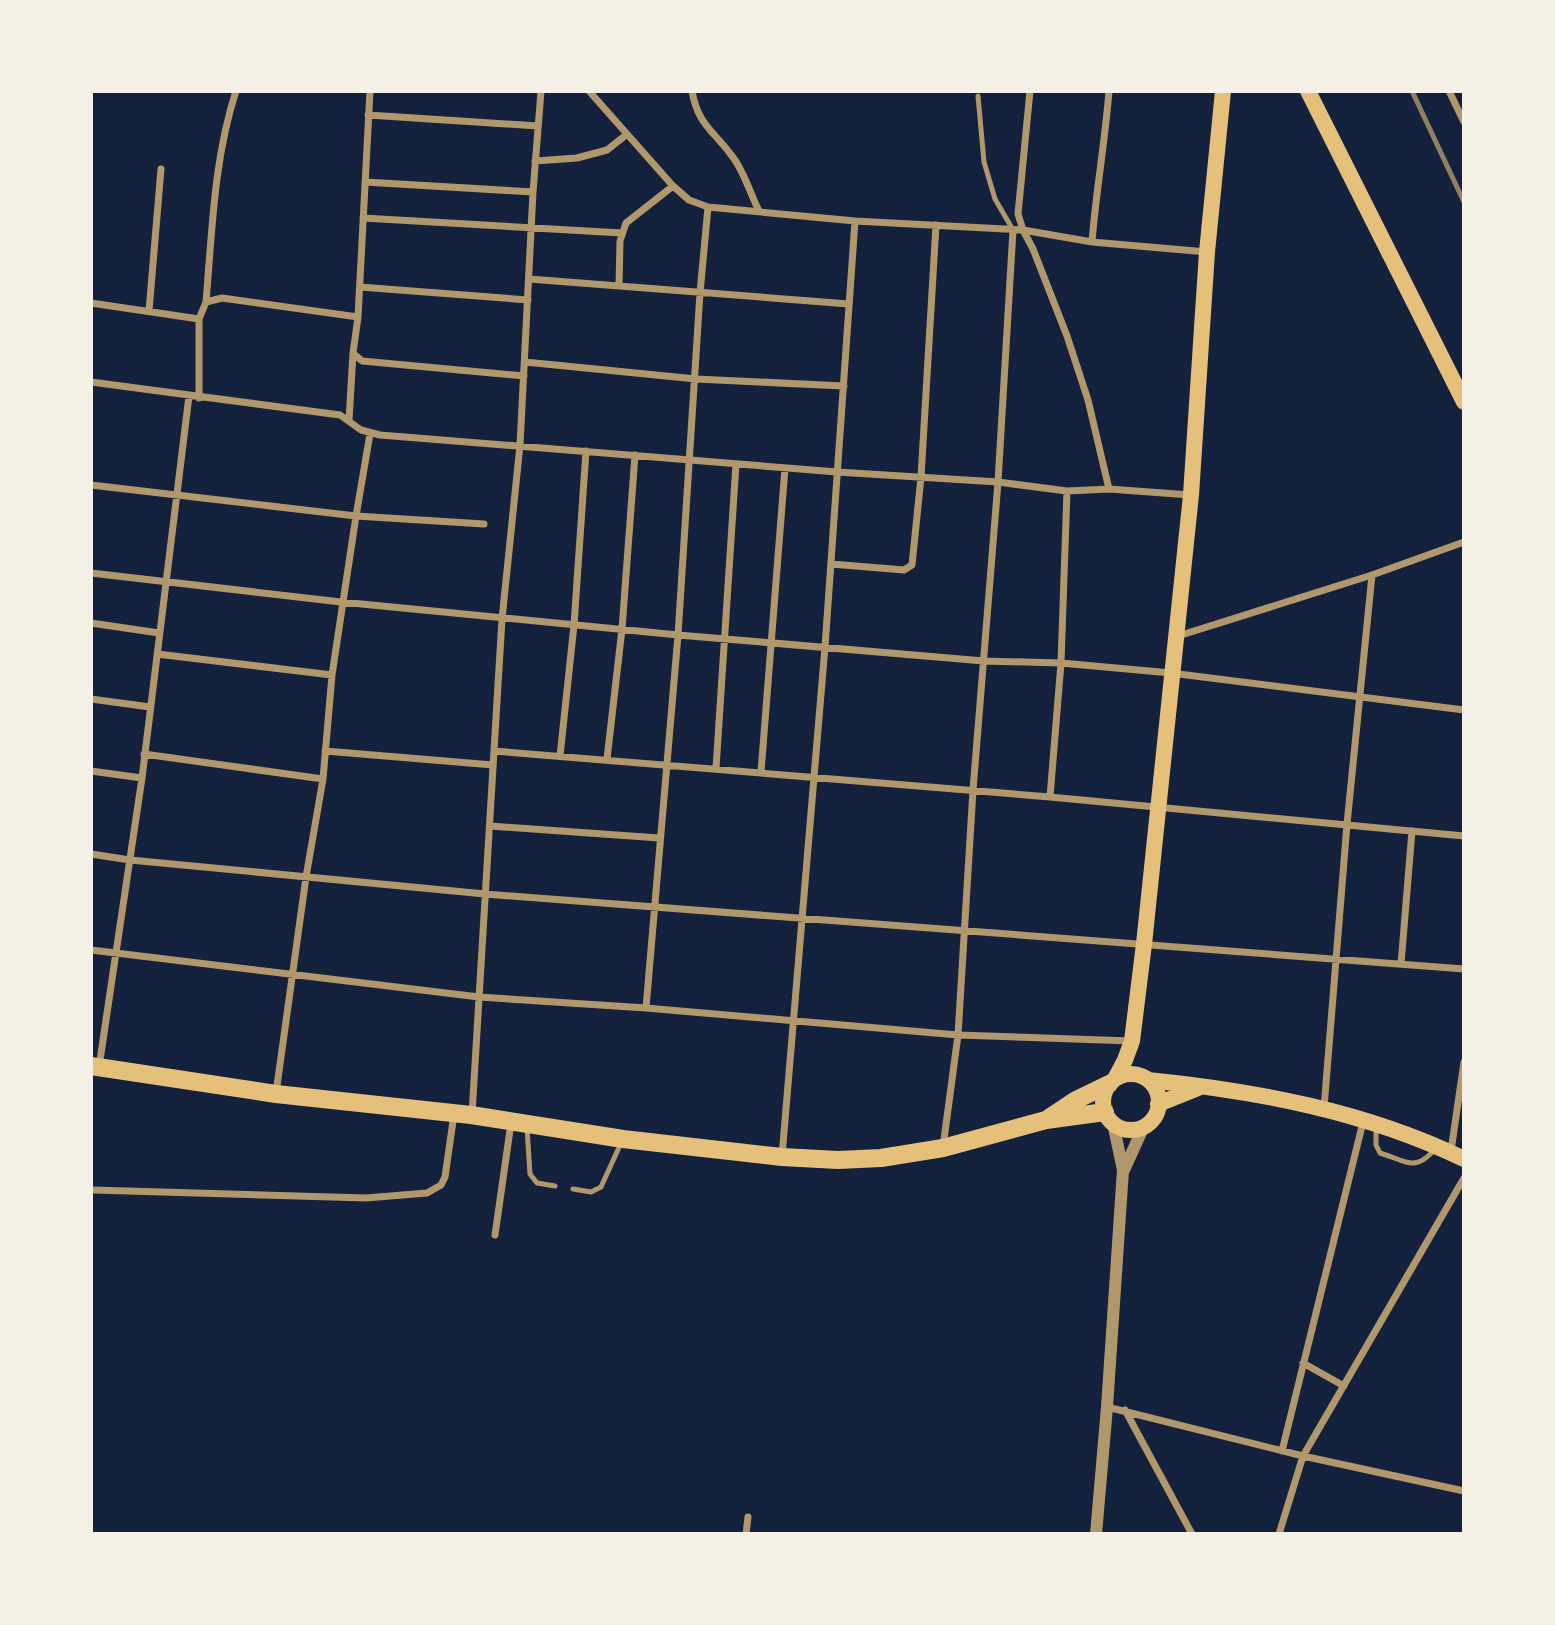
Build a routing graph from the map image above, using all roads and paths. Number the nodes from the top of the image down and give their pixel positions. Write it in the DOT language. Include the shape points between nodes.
graph roads {
  1 [pos="236,91"];
  2 [pos="370,91"];
  3 [pos="541,91"];
  4 [pos="589,91"];
  5 [pos="692,91"];
  6 [pos="1030,91"];
  7 [pos="1109,91"];
  8 [pos="1223,91"];
  9 [pos="1308,91"];
  10 [pos="1449,91"];
  11 [pos="978,96"];
  12 [pos="368,115"];
  13 [pos="1464,121"];
  14 [pos="538,126"];
  15 [pos="626,135"];
  16 [pos="536,161"];
  17 [pos="162,169"];
  18 [pos="365,182"];
  19 [pos="673,186"];
  20 [pos="533,192"];
  21 [pos="708,207"];
  22 [pos="759,211"];
  23 [pos="363,218"];
  24 [pos="855,221"];
  25 [pos="936,225"];
  26 [pos="533,227"];
  27 [pos="1013,230"];
  28 [pos="1023,230"];
  29 [pos="622,233"];
  30 [pos="1092,242"];
  31 [pos="1207,252"];
  32 [pos="529,279"];
  33 [pos="619,286"];
  34 [pos="360,288"];
  35 [pos="700,293"];
  36 [pos="528,300"];
  37 [pos="206,302"];
  38 [pos="91,303"];
  39 [pos="849,304"];
  40 [pos="149,311"];
  41 [pos="358,317"];
  42 [pos="200,319"];
  43 [pos="353,353"];
  44 [pos="525,362"];
  45 [pos="524,376"];
  46 [pos="696,379"];
  47 [pos="91,382"];
  48 [pos="844,386"];
  49 [pos="189,396"];
  50 [pos="199,398"];
  51 [pos="1464,402"];
  52 [pos="349,420"];
  53 [pos="370,434"];
  54 [pos="520,445"];
  55 [pos="586,451"];
  56 [pos="635,455"];
  57 [pos="689,461"];
  58 [pos="736,464"];
  59 [pos="785,468"];
  60 [pos="837,472"];
  61 [pos="921,477"];
  62 [pos="998,482"];
  63 [pos="91,485"];
  64 [pos="1109,489"];
  65 [pos="1067,491"];
  66 [pos="176,495"];
  67 [pos="1191,495"];
  68 [pos="356,516"];
  69 [pos="484,524"];
  70 [pos="1464,542"];
  71 [pos="831,564"];
  72 [pos="91,573"];
  73 [pos="1372,575"];
  74 [pos="166,582"];
  75 [pos="341,602"];
  76 [pos="502,619"];
  77 [pos="91,623"];
  78 [pos="574,625"];
  79 [pos="622,629"];
  80 [pos="159,633"];
  81 [pos="678,635"];
  82 [pos="1175,637"];
  83 [pos="725,639"];
  84 [pos="771,643"];
  85 [pos="825,647"];
  86 [pos="157,654"];
  87 [pos="984,660"];
  88 [pos="1061,663"];
  89 [pos="1171,673"];
  90 [pos="332,675"];
  91 [pos="1361,697"];
  92 [pos="91,699"];
  93 [pos="150,708"];
  94 [pos="1464,710"];
  95 [pos="325,751"];
  96 [pos="494,751"];
  97 [pos="144,754"];
  98 [pos="560,756"];
  99 [pos="607,759"];
  100 [pos="667,763"];
  101 [pos="493,765"];
  102 [pos="716,768"];
  103 [pos="91,771"];
  104 [pos="761,772"];
  105 [pos="814,777"];
  106 [pos="142,778"];
  107 [pos="323,779"];
  108 [pos="973,790"];
  109 [pos="1050,797"];
  110 [pos="1157,808"];
  111 [pos="1347,824"];
  112 [pos="490,826"];
  113 [pos="1412,831"];
  114 [pos="1464,836"];
  115 [pos="659,838"];
  116 [pos="91,854"];
  117 [pos="130,860"];
  118 [pos="306,877"];
  119 [pos="485,894"];
  120 [pos="654,906"];
  121 [pos="803,918"];
  122 [pos="965,929"];
  123 [pos="1144,944"];
  124 [pos="91,950"];
  125 [pos="116,954"];
  126 [pos="1338,959"];
  127 [pos="1401,964"];
  128 [pos="1464,969"];
  129 [pos="293,974"];
  130 [pos="479,997"];
  131 [pos="646,1008"];
  132 [pos="795,1023"];
  133 [pos="958,1035"];
  134 [pos="1132,1041"];
  135 [pos="1464,1062"];
  136 [pos="95,1067"];
  137 [pos="1145,1078"];
  138 [pos="1112,1081"];
  139 [pos="1207,1086"];
  140 [pos="276,1094"];
  141 [pos="1158,1104"];
  142 [pos="1324,1109"];
  143 [pos="463,1114"];
  144 [pos="1109,1118"];
  145 [pos="1046,1121"];
  146 [pos="1370,1121"];
  147 [pos="519,1124"];
  148 [pos="1144,1126"];
  149 [pos="623,1139"];
  150 [pos="943,1148"];
  151 [pos="1451,1152"];
  152 [pos="782,1157"];
  153 [pos="1124,1170"];
  154 [pos="1464,1178"];
  155 [pos="555,1186"];
  156 [pos="573,1189"];
  157 [pos="93,1191"];
  158 [pos="495,1235"];
  159 [pos="1303,1363"];
  160 [pos="1343,1386"];
  161 [pos="1107,1407"];
  162 [pos="1125,1410"];
  163 [pos="1282,1451"];
  164 [pos="1303,1456"];
  165 [pos="1464,1491"];
  166 [pos="748,1517"];
  167 [pos="1280,1533"];
  168 [pos="747,1534"];
  169 [pos="1096,1534"];
  170 [pos="1192,1534"];
  1 -- 37 [label="street" via="216,188"];
  2 -- 12 [label="street"];
  3 -- 14 [label="street"];
  4 -- 15 [label="street"];
  5 -- 22 [label="street" via="695,110 733,157"];
  6 -- 28 [label="street" via="1019,194"];
  7 -- 30 [label="street"];
  8 -- 31 [label="main road"];
  9 -- 51 [label="main road"];
  10 -- 13 [label="street"];
  11 -- 27 [label="lane" via="984,162 995,199"];
  12 -- 14 [label="street"];
  12 -- 18 [label="street"];
  14 -- 16 [label="street"];
  15 -- 16 [label="street" via="607,150"];
  15 -- 19 [label="street"];
  16 -- 20 [label="street"];
  17 -- 40 [label="street"];
  18 -- 20 [label="street"];
  18 -- 23 [label="street"];
  19 -- 21 [label="street"];
  19 -- 29 [label="street" via="626,223"];
  20 -- 26 [label="street"];
  21 -- 22 [label="street"];
  21 -- 35 [label="street"];
  22 -- 24 [label="street"];
  23 -- 26 [label="street"];
  23 -- 34 [label="street"];
  24 -- 25 [label="street"];
  24 -- 39 [label="street"];
  25 -- 27 [label="street"];
  25 -- 61 [label="street"];
  26 -- 29 [label="street"];
  26 -- 32 [label="street"];
  27 -- 28 [label="street"];
  27 -- 62 [label="street"];
  28 -- 30 [label="street"];
  28 -- 64 [label="street" via="1067,336"];
  29 -- 33 [label="street"];
  30 -- 31 [label="street"];
  31 -- 67 [label="main road"];
  32 -- 33 [label="street"];
  32 -- 36 [label="street"];
  33 -- 35 [label="street"];
  34 -- 36 [label="street"];
  34 -- 41 [label="street"];
  35 -- 39 [label="street"];
  35 -- 46 [label="street"];
  36 -- 44 [label="street"];
  37 -- 41 [label="street" via="222,298"];
  37 -- 42 [label="street"];
  38 -- 40 [label="street"];
  39 -- 48 [label="street"];
  40 -- 42 [label="street"];
  41 -- 43 [label="street"];
  42 -- 50 [label="street"];
  43 -- 45 [label="street" via="368,362"];
  43 -- 52 [label="street"];
  44 -- 45 [label="street"];
  44 -- 46 [label="street"];
  45 -- 54 [label="street"];
  46 -- 48 [label="street"];
  46 -- 57 [label="street"];
  47 -- 49 [label="street"];
  48 -- 60 [label="street"];
  49 -- 50 [label="street"];
  49 -- 66 [label="street"];
  50 -- 52 [label="street" via="340,415"];
  52 -- 53 [label="street"];
  53 -- 54 [label="street"];
  53 -- 68 [label="street"];
  54 -- 55 [label="street"];
  54 -- 76 [label="street"];
  55 -- 56 [label="street"];
  55 -- 78 [label="street"];
  56 -- 57 [label="street"];
  56 -- 79 [label="street"];
  57 -- 58 [label="street"];
  57 -- 81 [label="street"];
  58 -- 59 [label="street"];
  58 -- 83 [label="street"];
  59 -- 60 [label="street"];
  59 -- 84 [label="street"];
  60 -- 61 [label="street"];
  60 -- 71 [label="street"];
  61 -- 62 [label="street"];
  61 -- 71 [label="street" via="912,565 904,570"];
  62 -- 65 [label="street"];
  62 -- 87 [label="street"];
  63 -- 66 [label="street"];
  64 -- 65 [label="street"];
  64 -- 67 [label="street"];
  65 -- 88 [label="street"];
  66 -- 68 [label="street"];
  66 -- 74 [label="street"];
  67 -- 82 [label="main road"];
  68 -- 69 [label="street"];
  68 -- 75 [label="street"];
  70 -- 73 [label="street"];
  71 -- 85 [label="street"];
  72 -- 74 [label="street"];
  73 -- 82 [label="street"];
  73 -- 91 [label="street"];
  74 -- 75 [label="street"];
  74 -- 80 [label="street"];
  75 -- 76 [label="street"];
  75 -- 90 [label="street"];
  76 -- 78 [label="street"];
  76 -- 96 [label="street"];
  77 -- 80 [label="street"];
  78 -- 79 [label="street"];
  78 -- 98 [label="street"];
  79 -- 81 [label="street"];
  79 -- 99 [label="street"];
  80 -- 86 [label="street"];
  81 -- 83 [label="street"];
  81 -- 100 [label="street"];
  82 -- 89 [label="main road"];
  83 -- 84 [label="street"];
  83 -- 102 [label="street"];
  84 -- 85 [label="street"];
  84 -- 104 [label="street"];
  85 -- 87 [label="street"];
  85 -- 105 [label="street"];
  86 -- 90 [label="street"];
  86 -- 93 [label="street"];
  87 -- 88 [label="street"];
  87 -- 108 [label="street"];
  88 -- 89 [label="street"];
  88 -- 109 [label="street"];
  89 -- 91 [label="street"];
  89 -- 110 [label="main road"];
  90 -- 95 [label="street"];
  91 -- 94 [label="street"];
  91 -- 111 [label="street"];
  92 -- 93 [label="street"];
  93 -- 97 [label="street"];
  95 -- 101 [label="street"];
  95 -- 107 [label="street"];
  96 -- 98 [label="street"];
  96 -- 101 [label="street"];
  97 -- 106 [label="street"];
  97 -- 107 [label="street"];
  98 -- 99 [label="street"];
  99 -- 100 [label="street"];
  100 -- 102 [label="street"];
  100 -- 115 [label="street"];
  101 -- 112 [label="street"];
  102 -- 104 [label="street"];
  103 -- 106 [label="street"];
  104 -- 105 [label="street"];
  105 -- 108 [label="street"];
  105 -- 121 [label="street"];
  106 -- 117 [label="street"];
  107 -- 118 [label="street"];
  108 -- 109 [label="street"];
  108 -- 122 [label="street"];
  109 -- 110 [label="street"];
  110 -- 111 [label="street"];
  110 -- 123 [label="main road"];
  111 -- 113 [label="street"];
  111 -- 126 [label="street"];
  112 -- 115 [label="street"];
  112 -- 119 [label="street"];
  113 -- 114 [label="street"];
  113 -- 127 [label="street"];
  115 -- 120 [label="street"];
  116 -- 117 [label="street"];
  117 -- 118 [label="street"];
  117 -- 125 [label="street"];
  118 -- 119 [label="street"];
  118 -- 129 [label="street"];
  119 -- 120 [label="street"];
  119 -- 130 [label="street"];
  120 -- 121 [label="street"];
  120 -- 131 [label="street"];
  121 -- 122 [label="street"];
  121 -- 132 [label="street"];
  122 -- 123 [label="street"];
  122 -- 133 [label="street"];
  123 -- 126 [label="street"];
  123 -- 134 [label="main road"];
  124 -- 125 [label="street"];
  125 -- 129 [label="street"];
  125 -- 136 [label="street"];
  126 -- 127 [label="street"];
  126 -- 142 [label="street"];
  127 -- 128 [label="street"];
  129 -- 130 [label="street"];
  129 -- 140 [label="street"];
  130 -- 131 [label="street"];
  130 -- 143 [label="street"];
  131 -- 132 [label="street"];
  132 -- 133 [label="street"];
  132 -- 152 [label="street"];
  133 -- 134 [label="street"];
  133 -- 150 [label="street"];
  134 -- 137 [label="main road"];
  134 -- 138 [label="main road"];
  135 -- 151 [label="street"];
  136 -- 140 [label="highway"];
  137 -- 138 [label="main road" via="1123,1075"];
  137 -- 139 [label="main road"];
  137 -- 141 [label="main road" via="1156,1091"];
  138 -- 144 [label="main road" via="1103,1098"];
  138 -- 145 [label="highway"];
  139 -- 141 [label="main road"];
  139 -- 142 [label="main road"];
  140 -- 143 [label="highway"];
  141 -- 148 [label="main road"];
  142 -- 146 [label="main road"];
  143 -- 147 [label="highway"];
  143 -- 157 [label="street" via="445,1177 427,1193 317,1198"];
  144 -- 145 [label="highway"];
  144 -- 148 [label="main road" via="1128,1129"];
  144 -- 153 [label="street"];
  145 -- 150 [label="highway"];
  146 -- 151 [label="main road"];
  146 -- 151 [label="lane" via="1380,1153 1416,1164"];
  146 -- 159 [label="street"];
  147 -- 149 [label="highway"];
  147 -- 155 [label="lane" via="530,1174 537,1182"];
  147 -- 158 [label="street"];
  148 -- 153 [label="street"];
  149 -- 152 [label="highway"];
  149 -- 156 [label="lane" via="601,1187 591,1192"];
  150 -- 152 [label="highway" via="881,1158"];
  153 -- 161 [label="street"];
  154 -- 160 [label="street"];
  159 -- 160 [label="street"];
  159 -- 163 [label="street"];
  160 -- 164 [label="street"];
  161 -- 162 [label="street"];
  161 -- 169 [label="street"];
  162 -- 163 [label="street"];
  162 -- 170 [label="street"];
  163 -- 164 [label="street"];
  164 -- 165 [label="street"];
  164 -- 167 [label="street"];
  166 -- 168 [label="street"];
}
